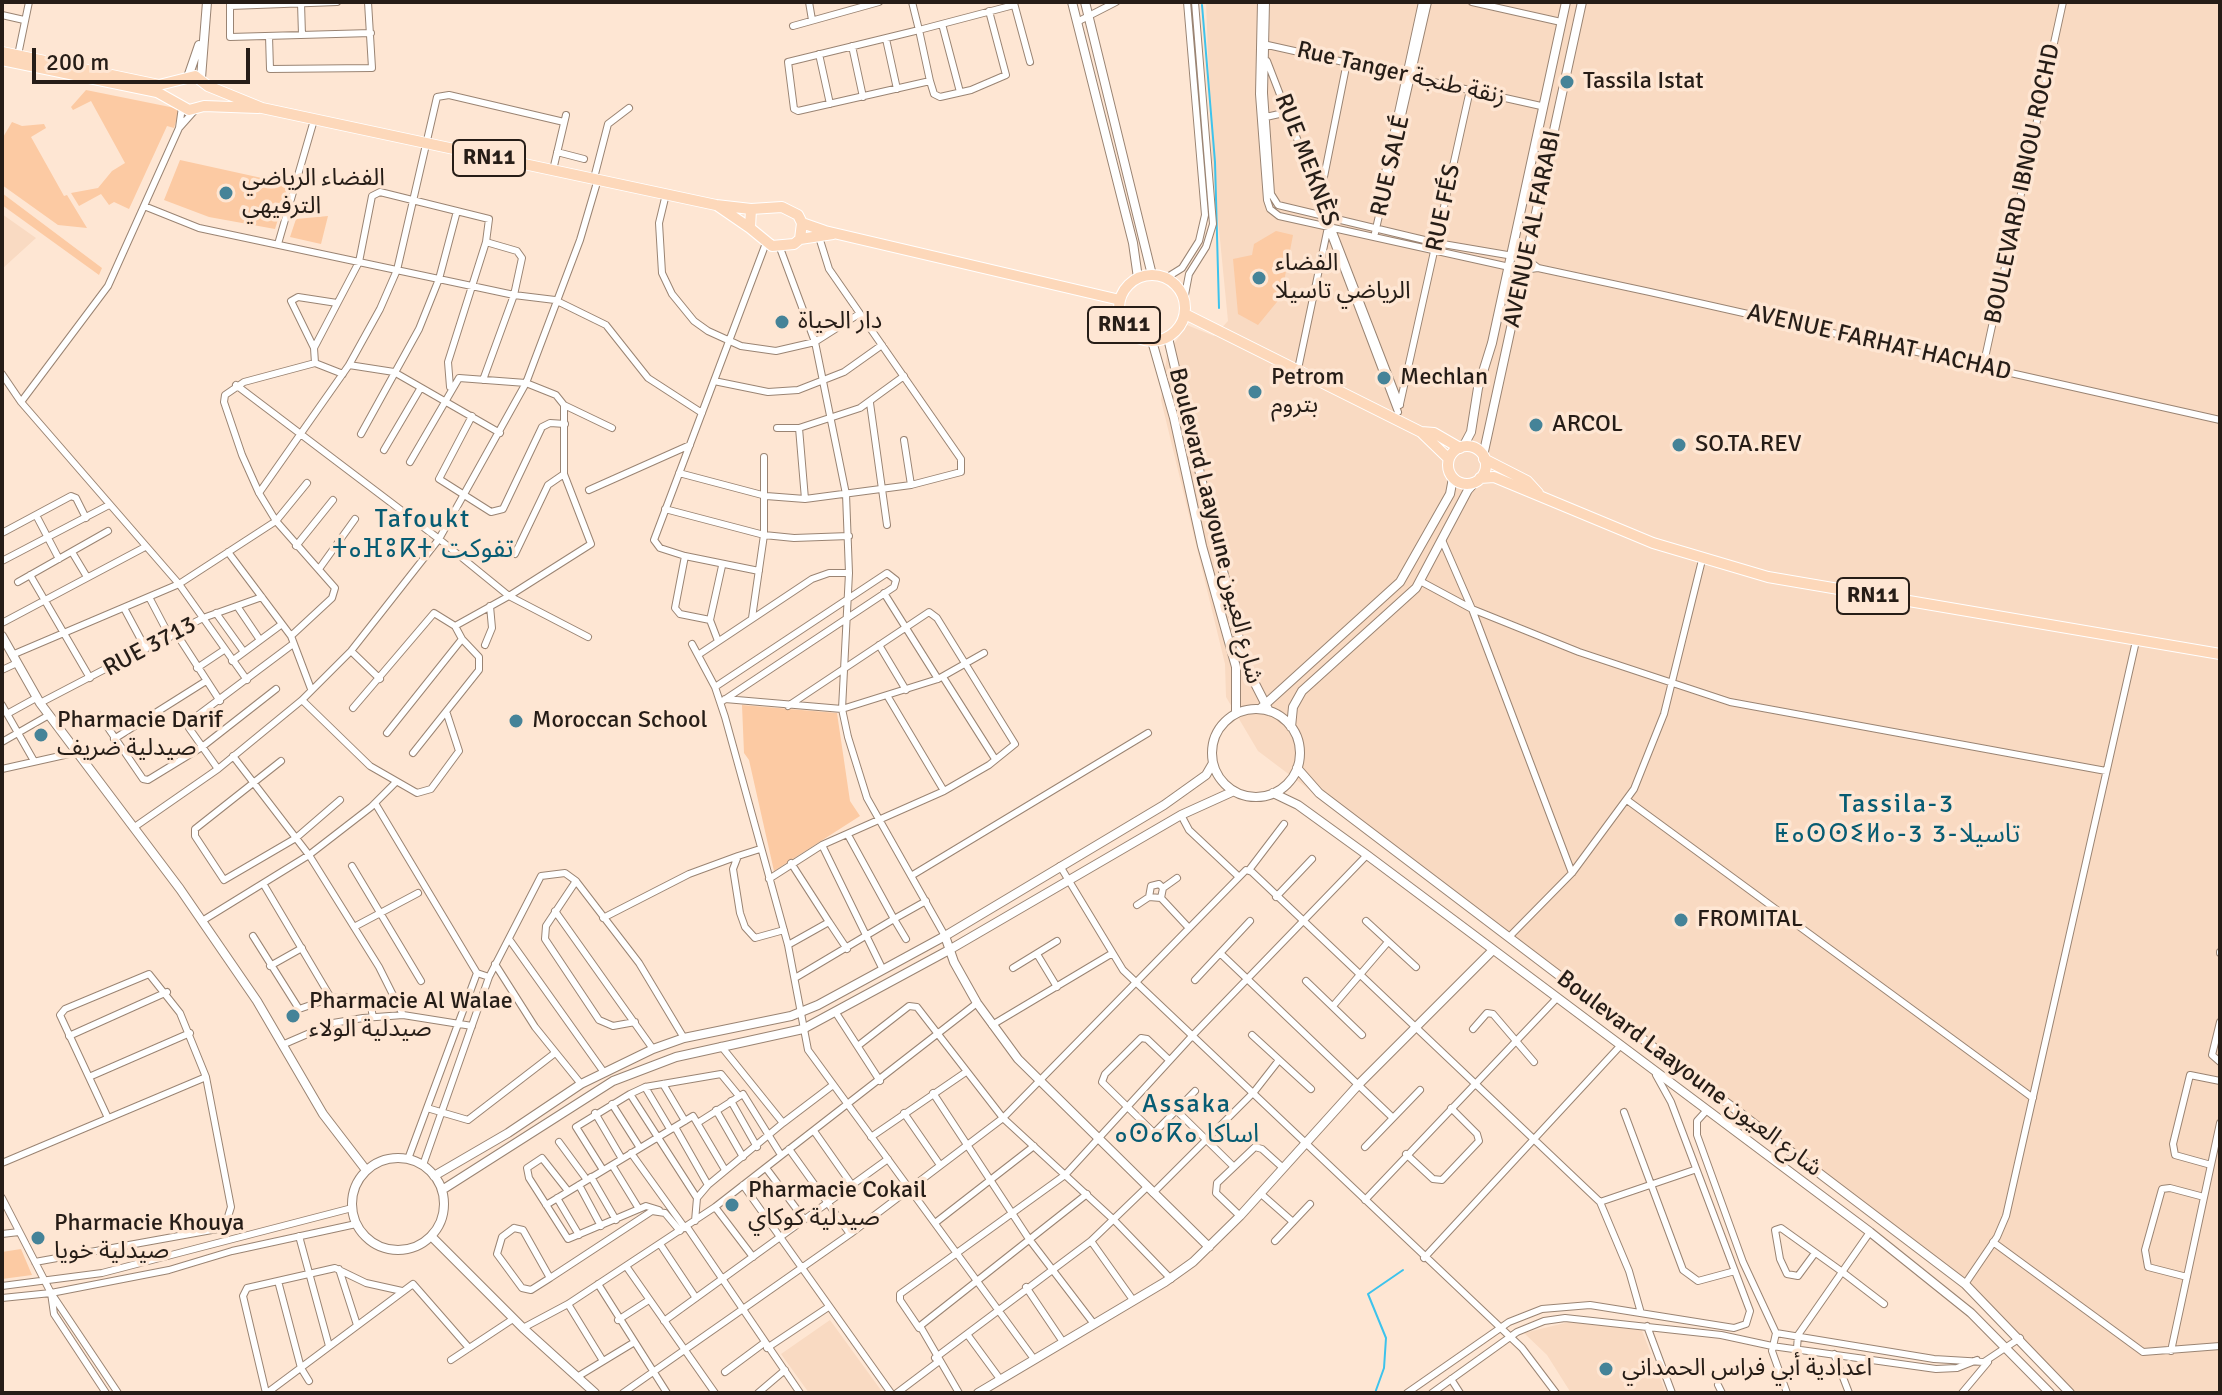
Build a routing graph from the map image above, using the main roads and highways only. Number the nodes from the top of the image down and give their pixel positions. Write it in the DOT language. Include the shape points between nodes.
graph roads {
  1 [pos="2,52"];
  2 [pos="2,60"];
  3 [pos="185,78"];
  4 [pos="204,82"];
  5 [pos="180,104"];
  6 [pos="199,108"];
  7 [pos="262,108"];
  8 [pos="716,205"];
  9 [pos="751,209"];
  10 [pos="802,223"];
  11 [pos="750,228"];
  12 [pos="836,233"];
  13 [pos="800,239"];
  14 [pos="1120,300"];
  15 [pos="1185,314"];
  16 [pos="1421,432"];
  17 [pos="1462,447"];
  18 [pos="1484,458"];
  19 [pos="1449,459"];
  20 [pos="1478,480"];
  21 [pos="1538,493"];
  22 [pos="2220,654"];
  1 -- 3 [label="main road, RN11" via="159,85"];
  2 -- 5 [label="main road, RN11" via="157,92"];
  3 -- 4 [label="main road, RN11"];
  3 -- 5 [label="main road" via="176,90"];
  4 -- 6 [label="main road" via="209,96"];
  4 -- 7 [label="main road, RN11"];
  5 -- 6 [label="main road, RN11"];
  6 -- 7 [label="main road, RN11"];
  7 -- 8 [label="main road, RN11"];
  8 -- 9 [label="main road, RN11"];
  8 -- 11 [label="main road, RN11"];
  9 -- 10 [label="main road, RN11" via="782,207"];
  9 -- 11 [label="main road"];
  10 -- 12 [label="main road, RN11"];
  10 -- 13 [label="main road"];
  11 -- 13 [label="main road, RN11" via="780,248"];
  12 -- 13 [label="main road, RN11"];
  12 -- 14 [label="main road, RN11"];
  14 -- 15 [label="main road, RN11" via="1138,278 1166,278 1184,300"];
  14 -- 15 [label="main road, RN11" via="1123,325 1136,337 1152,341 1168,338"];
  15 -- 16 [label="main road, RN11" via="1398,412"];
  16 -- 17 [label="main road, RN11"];
  16 -- 19 [label="main road, RN11"];
  17 -- 18 [label="main road, RN11" via="1476,449"];
  17 -- 19 [label="main road"];
  18 -- 20 [label="main road"];
  18 -- 21 [label="main road, RN11" via="1527,481"];
  19 -- 20 [label="main road, RN11" via="1453,478 1464,484"];
  20 -- 21 [label="main road, RN11" via="1494,477"];
  21 -- 22 [label="main road, RN11" via="1702,560 1810,585"];
}
